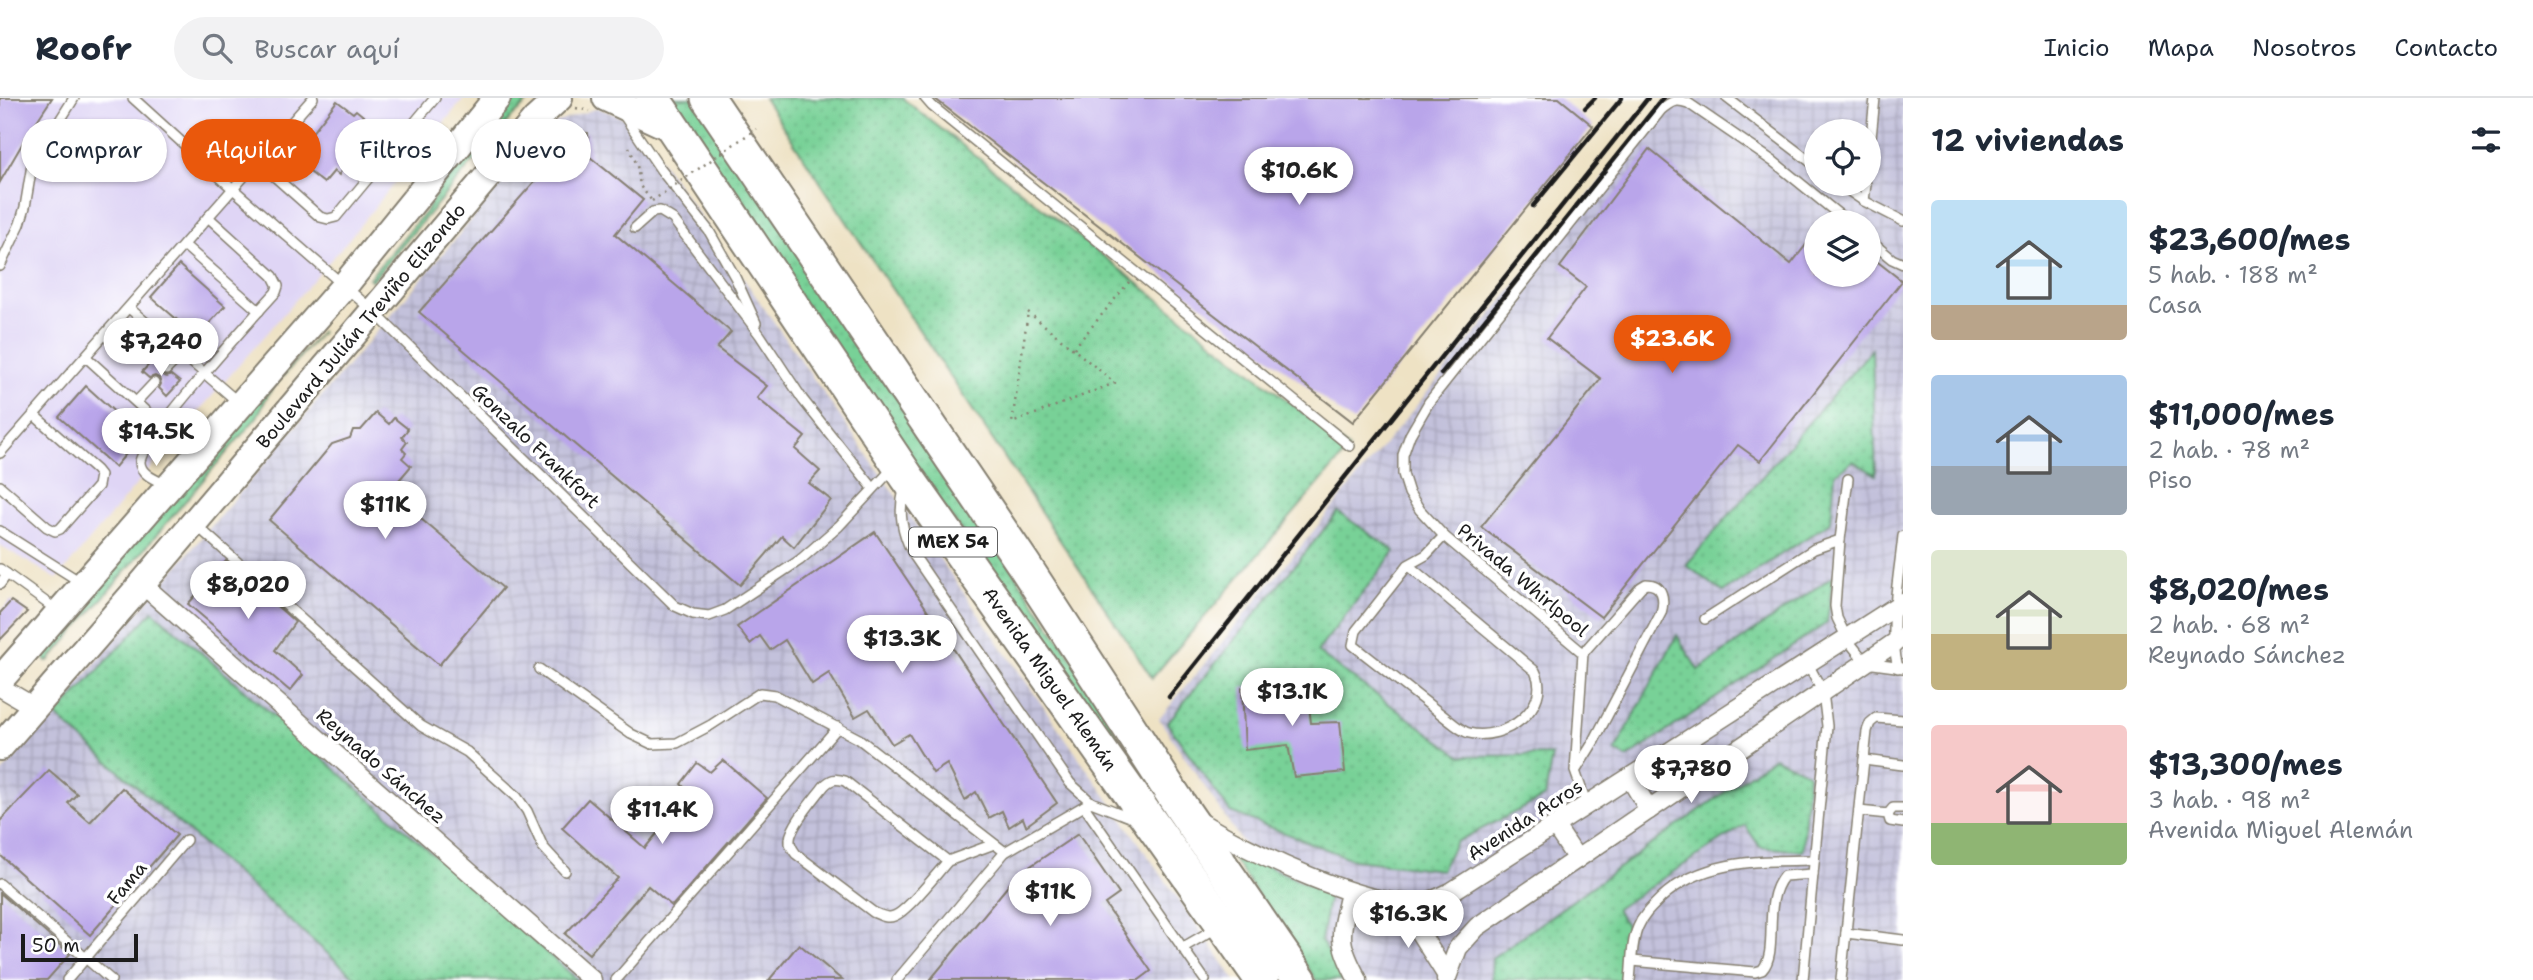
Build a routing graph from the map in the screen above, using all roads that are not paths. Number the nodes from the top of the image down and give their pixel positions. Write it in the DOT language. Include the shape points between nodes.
graph roads {
  1 [pos="74,98"];
  2 [pos="133,98"];
  3 [pos="313,98"];
  4 [pos="435,98"];
  5 [pos="497,98"];
  6 [pos="559,98"];
  7 [pos="653,98"];
  8 [pos="708,98"];
  9 [pos="925,98"];
  10 [pos="1727,98"];
  11 [pos="1875,98"];
  12 [pos="607,102"];
  13 [pos="294,119"];
  14 [pos="1873,119"];
  15 [pos="675,130"];
  16 [pos="1804,157"];
  17 [pos="237,182"];
  18 [pos="281,182"];
  19 [pos="232,188"];
  20 [pos="1857,196"];
  21 [pos="1865,196"];
  22 [pos="1864,201"];
  23 [pos="1833,210"];
  24 [pos="208,217"];
  25 [pos="1903,221"];
  26 [pos="719,223"];
  27 [pos="635,228"];
  28 [pos="184,245"];
  29 [pos="1881,248"];
  30 [pos="1903,264"];
  31 [pos="0,267"];
  32 [pos="360,298"];
  33 [pos="129,308"];
  34 [pos="259,311"];
  35 [pos="760,335"];
  36 [pos="182,354"];
  37 [pos="86,357"];
  38 [pos="166,370"];
  39 [pos="205,374"];
  40 [pos="154,383"];
  41 [pos="137,401"];
  42 [pos="241,405"];
  43 [pos="34,415"];
  44 [pos="162,426"];
  45 [pos="1350,446"];
  46 [pos="0,453"];
  47 [pos="903,470"];
  48 [pos="1848,479"];
  49 [pos="0,486"];
  50 [pos="170,487"];
  51 [pos="873,488"];
  52 [pos="194,523"];
  53 [pos="0,531"];
  54 [pos="1444,536"];
  55 [pos="1903,537"];
  56 [pos="1840,540"];
  57 [pos="1408,565"];
  58 [pos="4,571"];
  59 [pos="83,583"];
  60 [pos="0,584"];
  61 [pos="142,584"];
  62 [pos="1899,605"];
  63 [pos="59,612"];
  64 [pos="1705,619"];
  65 [pos="1847,639"];
  66 [pos="1899,640"];
  67 [pos="1583,653"];
  68 [pos="1866,663"];
  69 [pos="1808,664"];
  70 [pos="1901,668"];
  71 [pos="539,669"];
  72 [pos="1823,692"];
  73 [pos="13,693"];
  74 [pos="1903,720"];
  75 [pos="838,727"];
  76 [pos="0,728"];
  77 [pos="0,747"];
  78 [pos="1864,760"];
  79 [pos="1903,765"];
  80 [pos="1575,771"];
  81 [pos="1630,778"];
  82 [pos="1087,804"];
  83 [pos="1587,805"];
  84 [pos="1903,808"];
  85 [pos="1183,810"];
  86 [pos="1649,810"];
  87 [pos="1858,811"];
  88 [pos="1888,814"];
  89 [pos="1903,823"];
  90 [pos="1152,824"];
  91 [pos="1555,826"];
  92 [pos="187,840"];
  93 [pos="994,844"];
  94 [pos="1005,852"];
  95 [pos="1577,859"];
  96 [pos="948,860"];
  97 [pos="1813,860"];
  98 [pos="565,871"];
  99 [pos="1812,874"];
  100 [pos="0,884"];
  101 [pos="1350,893"];
  102 [pos="1401,904"];
  103 [pos="1222,924"];
  104 [pos="1846,933"];
  105 [pos="1903,940"];
  106 [pos="1182,948"];
  107 [pos="86,958"];
  108 [pos="1632,961"];
  109 [pos="1446,978"];
  110 [pos="67,980"];
  111 [pos="111,980"];
  112 [pos="592,980"];
  113 [pos="616,980"];
  114 [pos="897,980"];
  115 [pos="1205,980"];
  116 [pos="1262,980"];
  117 [pos="1300,980"];
  118 [pos="1358,980"];
  119 [pos="1630,980"];
  120 [pos="1803,980"];
  121 [pos="1841,980"];
  1 -- 31 [label="lane" via="32,165 25,207"];
  2 -- 19 [label="lane, Gonzalo Frankfort"];
  3 -- 13 [label="lane"];
  4 -- 18 [label="lane" via="336,217 320,217"];
  5 -- 32 [label="main road, Boulevard Julián Treviño Elizondo"];
  6 -- 32 [label="main road, Boulevard Julián Treviño Elizondo"];
  7 -- 15 [label="highway, Avenida Miguel Alemán / MEX 54"];
  8 -- 85 [label="highway, Avenida Miguel Alemán / MEX 54" via="1024,565"];
  9 -- 45 [label="lane"];
  10 -- 16 [label="lane"];
  11 -- 14 [label="lane"];
  12 -- 15 [label="main road"];
  12 -- 26 [label="lane" via="661,170"];
  15 -- 26 [label="highway, Avenida Miguel Alemán / MEX 54"];
  17 -- 19 [label="lane"];
  19 -- 24 [label="lane"];
  19 -- 32 [label="lane, Gonzalo Frankfort"];
  20 -- 22 [label="lane"];
  21 -- 22 [label="lane"];
  22 -- 25 [label="lane"];
  23 -- 54 [label="lane, Privada Whirlpool" via="1774,162 1688,103 1670,102 1429,402 1410,435 1403,456 1409,493"];
  24 -- 28 [label="lane"];
  24 -- 34 [label="lane" via="276,280 276,292"];
  26 -- 35 [label="lane" via="735,277"];
  26 -- 47 [label="highway, Avenida Miguel Alemán / MEX 54" via="817,340"];
  27 -- 35 [label="lane" via="653,212 667,213"];
  28 -- 33 [label="lane"];
  28 -- 34 [label="lane"];
  29 -- 30 [label="lane"];
  32 -- 42 [label="main road, Boulevard Julián Treviño Elizondo"];
  32 -- 51 [label="lane, Gonzalo Frankfort" via="675,606 693,614 725,610 800,560"];
  32 -- 52 [label="main road, Boulevard Julián Treviño Elizondo"];
  33 -- 36 [label="lane"];
  33 -- 37 [label="lane"];
  34 -- 39 [label="lane"];
  35 -- 51 [label="lane" via="803,400"];
  36 -- 38 [label="lane"];
  36 -- 39 [label="lane"];
  37 -- 41 [label="lane"];
  37 -- 43 [label="lane"];
  39 -- 42 [label="lane"];
  39 -- 44 [label="lane"];
  40 -- 41 [label="lane"];
  41 -- 44 [label="lane"];
  42 -- 50 [label="main road, Boulevard Julián Treviño Elizondo"];
  43 -- 46 [label="lane"];
  43 -- 49 [label="lane" via="96,470 98,486 55,531"];
  44 -- 50 [label="lane" via="140,464 145,473"];
  47 -- 51 [label="lane"];
  47 -- 82 [label="lane" via="900,515 905,538"];
  47 -- 90 [label="highway, Avenida Miguel Alemán / MEX 54"];
  48 -- 56 [label="lane"];
  50 -- 59 [label="main road, Boulevard Julián Treviño Elizondo"];
  52 -- 61 [label="main road, Boulevard Julián Treviño Elizondo"];
  52 -- 98 [label="lane" via="421,726 467,752 517,797 543,847"];
  53 -- 59 [label="lane"];
  54 -- 57 [label="lane" via="1426,555"];
  54 -- 67 [label="lane, Privada Whirlpool"];
  55 -- 62 [label="lane"];
  56 -- 64 [label="lane" via="1814,550"];
  56 -- 65 [label="lane" via="1835,606"];
  57 -- 57 [label="lane" via="1356,631 1353,646 1469,733 1514,725 1541,691 1535,671"];
  58 -- 60 [label="lane"];
  58 -- 63 [label="lane"];
  59 -- 63 [label="main road, Boulevard Julián Treviño Elizondo"];
  59 -- 73 [label="main road" via="82,604"];
  61 -- 73 [label="main road, Boulevard Julián Treviño Elizondo"];
  61 -- 112 [label="street, Reynado Sánchez"];
  62 -- 65 [label="street, Avenida Acros"];
  62 -- 66 [label="lane"];
  63 -- 73 [label="main road, Boulevard Julián Treviño Elizondo"];
  65 -- 68 [label="lane"];
  65 -- 69 [label="street, Avenida Acros"];
  66 -- 68 [label="street"];
  66 -- 70 [label="lane" via="1894,653"];
  67 -- 80 [label="lane, Privada Whirlpool"];
  67 -- 80 [label="lane" via="1641,587 1652,584 1658,588 1663,595 1661,612"];
  68 -- 70 [label="lane"];
  68 -- 72 [label="street"];
  69 -- 72 [label="lane"];
  69 -- 81 [label="street, Avenida Acros"];
  71 -- 75 [label="lane" via="652,744 677,743 760,693 775,695"];
  72 -- 86 [label="street"];
  72 -- 97 [label="lane" via="1827,726"];
  73 -- 76 [label="main road"];
  73 -- 77 [label="main road, Boulevard Julián Treviño Elizondo"];
  74 -- 78 [label="lane" via="1876,718 1870,723"];
  75 -- 93 [label="lane"];
  75 -- 113 [label="lane"];
  78 -- 79 [label="lane"];
  78 -- 87 [label="lane"];
  80 -- 83 [label="lane, Privada Whirlpool"];
  81 -- 83 [label="street, Avenida Acros"];
  81 -- 86 [label="street"];
  82 -- 90 [label="lane"];
  82 -- 94 [label="lane"];
  82 -- 106 [label="lane"];
  83 -- 91 [label="street, Avenida Acros"];
  84 -- 88 [label="lane" via="1893,808"];
  85 -- 101 [label="street, Avenida Acros" via="1224,837"];
  85 -- 117 [label="highway, Avenida Miguel Alemán / MEX 54"];
  86 -- 95 [label="street"];
  87 -- 88 [label="lane"];
  87 -- 104 [label="lane"];
  88 -- 89 [label="lane" via="1891,821"];
  90 -- 103 [label="highway, Avenida Miguel Alemán / MEX 54"];
  91 -- 95 [label="street"];
  91 -- 102 [label="street, Avenida Acros" via="1451,892 1425,903"];
  92 -- 107 [label="lane, Fama"];
  93 -- 94 [label="lane"];
  93 -- 96 [label="lane"];
  94 -- 114 [label="lane"];
  95 -- 109 [label="street" via="1477,927 1458,948"];
  96 -- 96 [label="lane" via="904,909 884,917 796,854 790,838 824,786 837,778"];
  97 -- 99 [label="lane"];
  97 -- 108 [label="lane" via="1734,864 1695,874 1646,913 1638,927"];
  99 -- 108 [label="lane" via="1784,876 1777,884 1769,959 1762,970"];
  99 -- 120 [label="lane"];
  100 -- 107 [label="lane"];
  101 -- 102 [label="street, Avenida Acros"];
  101 -- 118 [label="street" via="1341,942"];
  102 -- 109 [label="street"];
  103 -- 106 [label="lane"];
  103 -- 116 [label="highway, Avenida Miguel Alemán / MEX 54"];
  104 -- 105 [label="lane"];
  104 -- 121 [label="lane"];
  106 -- 115 [label="lane"];
  107 -- 110 [label="lane, Fama"];
  107 -- 111 [label="lane"];
  108 -- 119 [label="lane"];
}
